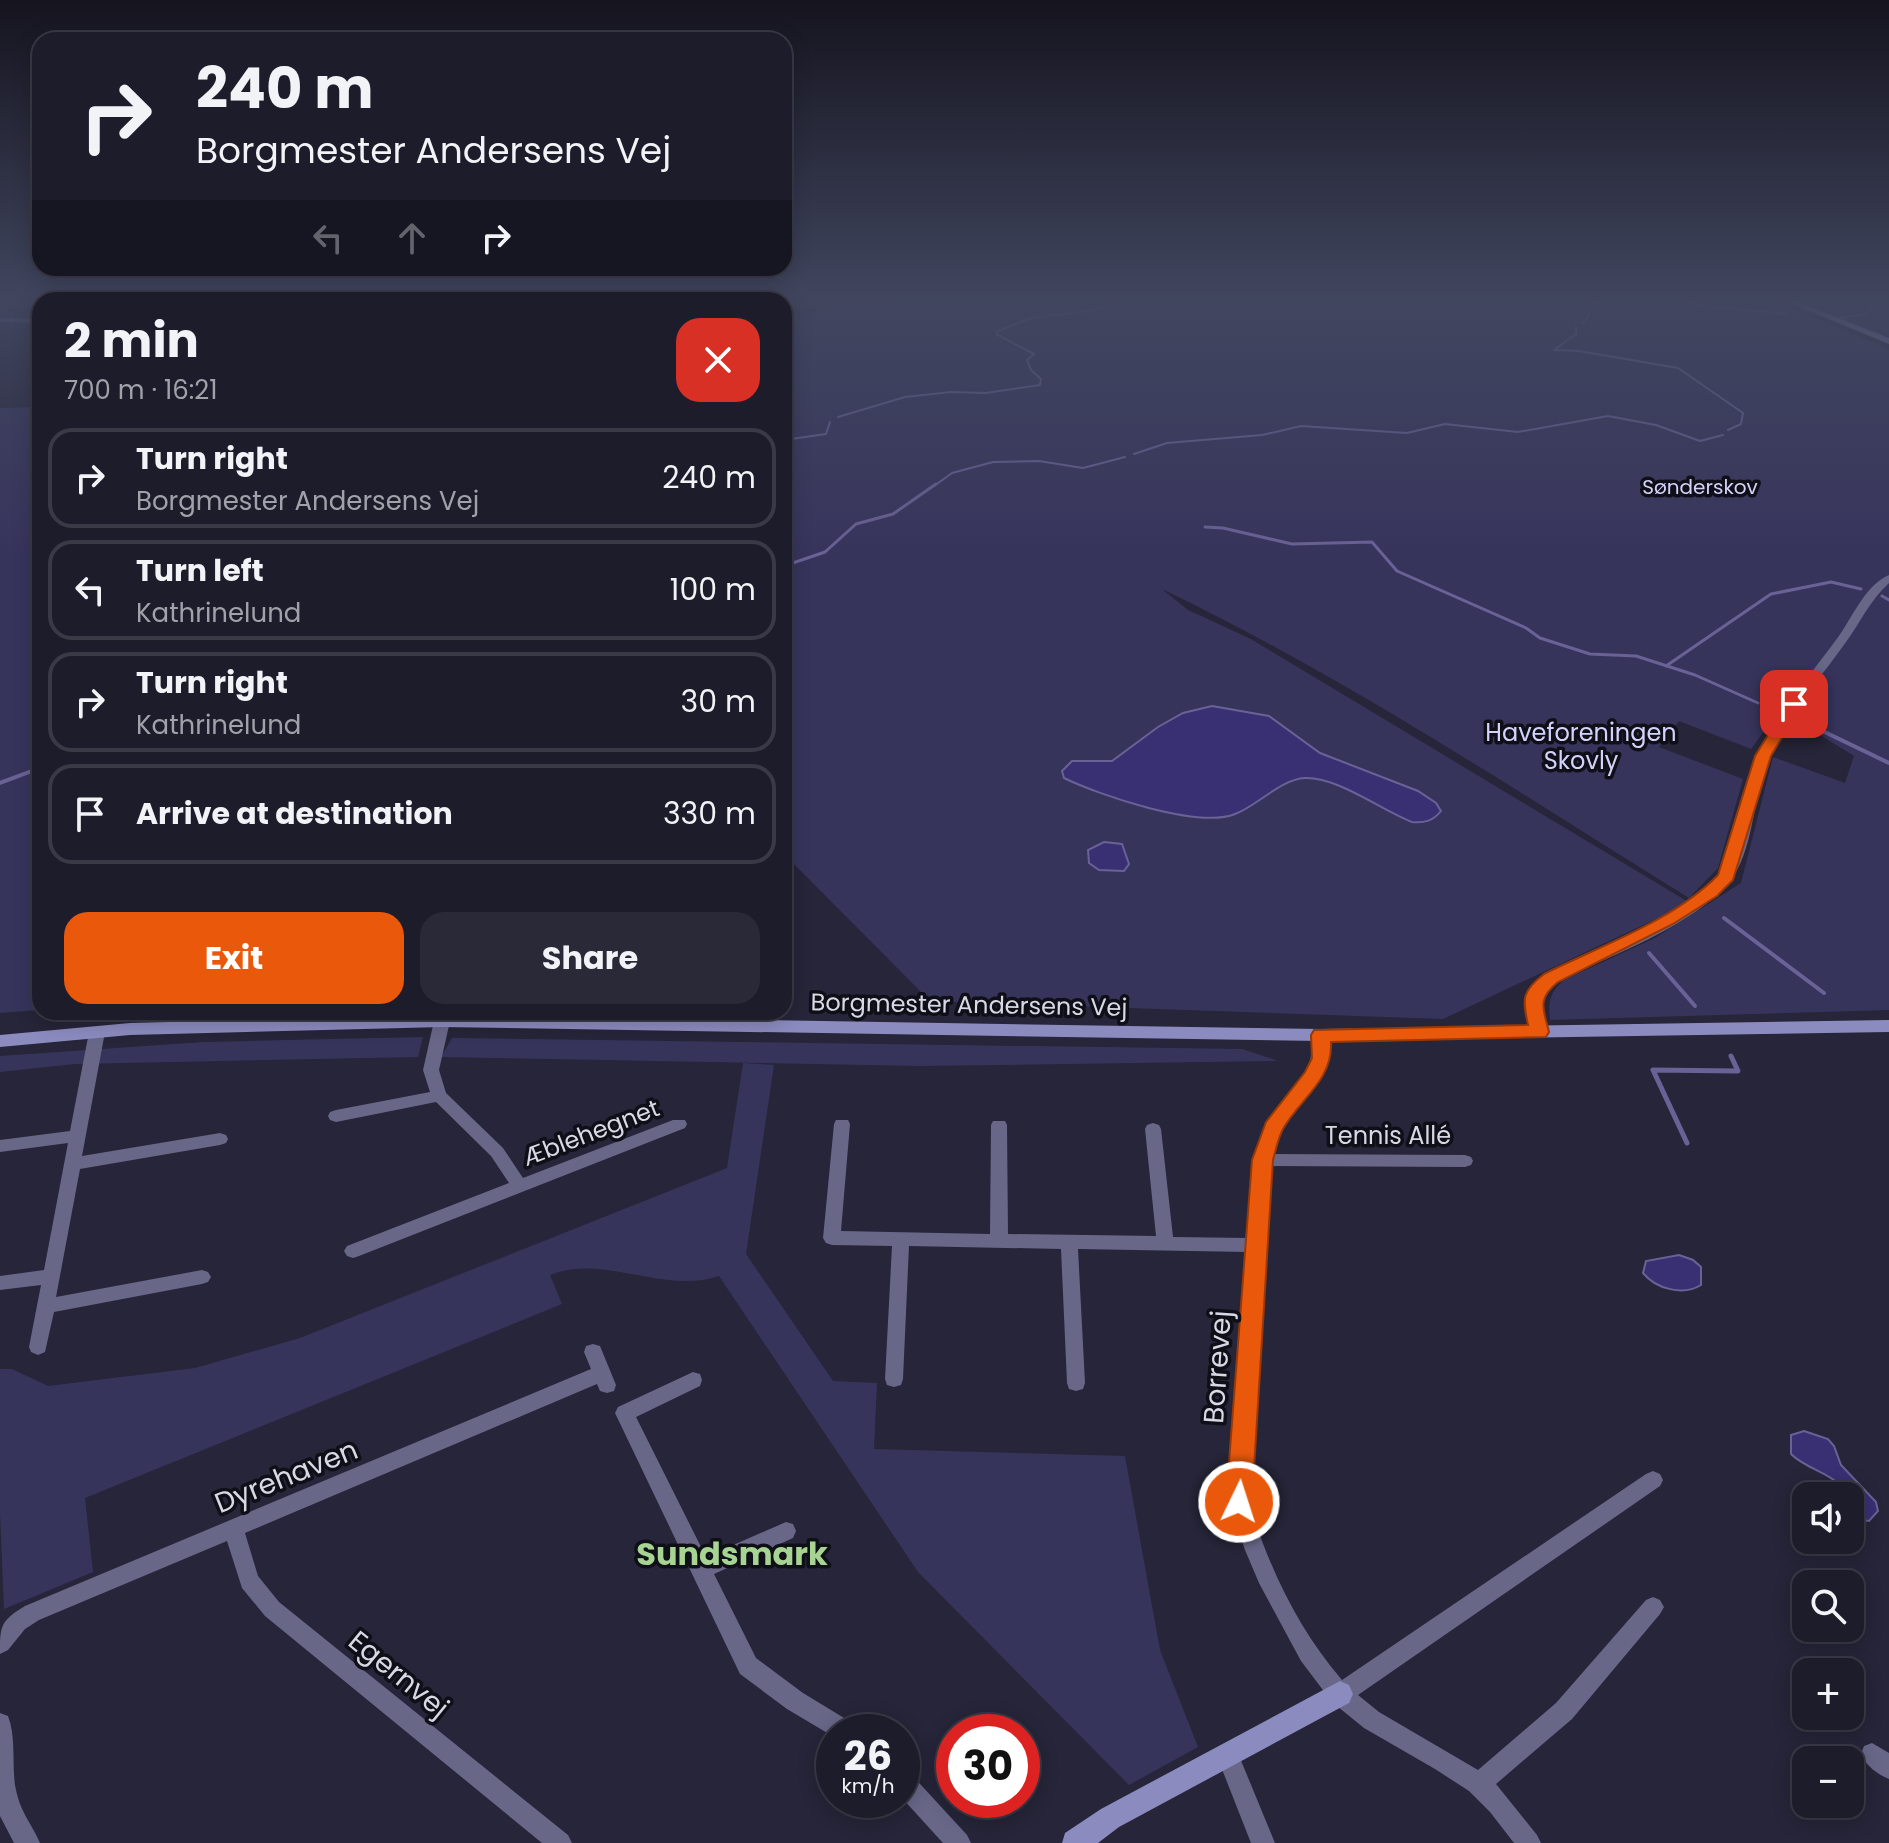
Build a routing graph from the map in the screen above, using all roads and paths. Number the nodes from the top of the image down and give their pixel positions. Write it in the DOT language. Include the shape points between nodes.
graph roads {
  1 [pos="1889,578"];
  2 [pos="442,1021"];
  3 [pos="1889,1026"];
  4 [pos="97,1032"];
  5 [pos="1539,1032"];
  6 [pos="1321,1035"];
  7 [pos="0,1041"];
  8 [pos="439,1096"];
  9 [pos="336,1116"];
  10 [pos="679,1124"];
  11 [pos="842,1124"];
  12 [pos="999,1125"];
  13 [pos="1153,1129"];
  14 [pos="78,1136"];
  15 [pos="220,1139"];
  16 [pos="0,1146"];
  17 [pos="1262,1160"];
  18 [pos="1465,1161"];
  19 [pos="72,1164"];
  20 [pos="520,1186"];
  21 [pos="901,1239"];
  22 [pos="999,1241"];
  23 [pos="1069,1242"];
  24 [pos="1165,1243"];
  25 [pos="1255,1245"];
  26 [pos="353,1251"];
  27 [pos="51,1276"];
  28 [pos="202,1277"];
  29 [pos="0,1283"];
  30 [pos="46,1306"];
  31 [pos="38,1347"];
  32 [pos="593,1352"];
  33 [pos="894,1379"];
  34 [pos="693,1380"];
  35 [pos="1076,1383"];
  36 [pos="1653,1480"];
  37 [pos="233,1527"];
  38 [pos="786,1531"];
  39 [pos="701,1570"];
  40 [pos="1653,1607"];
  41 [pos="0,1643"];
  42 [pos="1340,1694"];
  43 [pos="816,1714"];
  44 [pos="0,1724"];
  45 [pos="1227,1754"];
  46 [pos="1479,1784"];
  47 [pos="0,1787"];
  48 [pos="920,1801"];
  49 [pos="28,1843"];
  50 [pos="560,1843"];
  51 [pos="959,1843"];
  52 [pos="1075,1843"];
  53 [pos="1263,1843"];
  54 [pos="1529,1843"];
  1 -- 5 [label="street" via="1865,600 1763,756 1726,876 1711,892 1666,920 1536,990"];
  2 -- 4 [label="street, Borgmester Andersens Vej"];
  2 -- 6 [label="street, Borgmester Andersens Vej"];
  2 -- 8 [label="street" via="431,1070"];
  3 -- 5 [label="street, Borgmester Andersens Vej"];
  4 -- 7 [label="street, Borgmester Andersens Vej"];
  4 -- 14 [label="street"];
  5 -- 6 [label="street, Borgmester Andersens Vej"];
  6 -- 17 [label="street, Borrevej" via="1322,1058 1273,1127"];
  8 -- 9 [label="street"];
  8 -- 20 [label="street, Æblehegnet" via="497,1152"];
  10 -- 20 [label="street, Æblehegnet"];
  11 -- 21 [label="street" via="832,1238"];
  12 -- 22 [label="street"];
  13 -- 24 [label="street"];
  14 -- 16 [label="street"];
  14 -- 19 [label="street"];
  15 -- 19 [label="street"];
  17 -- 18 [label="street, Tennis Allé"];
  17 -- 25 [label="street, Borrevej"];
  19 -- 27 [label="street"];
  20 -- 26 [label="street, Æblehegnet"];
  21 -- 22 [label="street"];
  21 -- 33 [label="street"];
  22 -- 23 [label="street"];
  23 -- 24 [label="street"];
  23 -- 35 [label="street"];
  24 -- 25 [label="street"];
  25 -- 42 [label="street, Borrevej" via="1239,1502 1248,1540 1305,1649"];
  27 -- 29 [label="street"];
  27 -- 30 [label="street"];
  28 -- 30 [label="street"];
  30 -- 31 [label="street"];
  32 -- 37 [label="street, Dyrehaven" via="605,1379"];
  34 -- 39 [label="street" via="625,1413"];
  36 -- 42 [label="street"];
  37 -- 41 [label="street, Dyrehaven" via="32,1613"];
  37 -- 50 [label="street, Egernvej" via="249,1581 272,1609"];
  38 -- 39 [label="street"];
  39 -- 43 [label="street" via="748,1666"];
  40 -- 46 [label="street" via="1564,1711"];
  42 -- 45 [label="street"];
  42 -- 46 [label="street, Borrevej"];
  44 -- 47 [label="street"];
  45 -- 52 [label="street" via="1104,1821"];
  45 -- 53 [label="street"];
  46 -- 54 [label="street, Borrevej"];
  47 -- 49 [label="street" via="19,1834"];
  48 -- 51 [label="street"];
}
